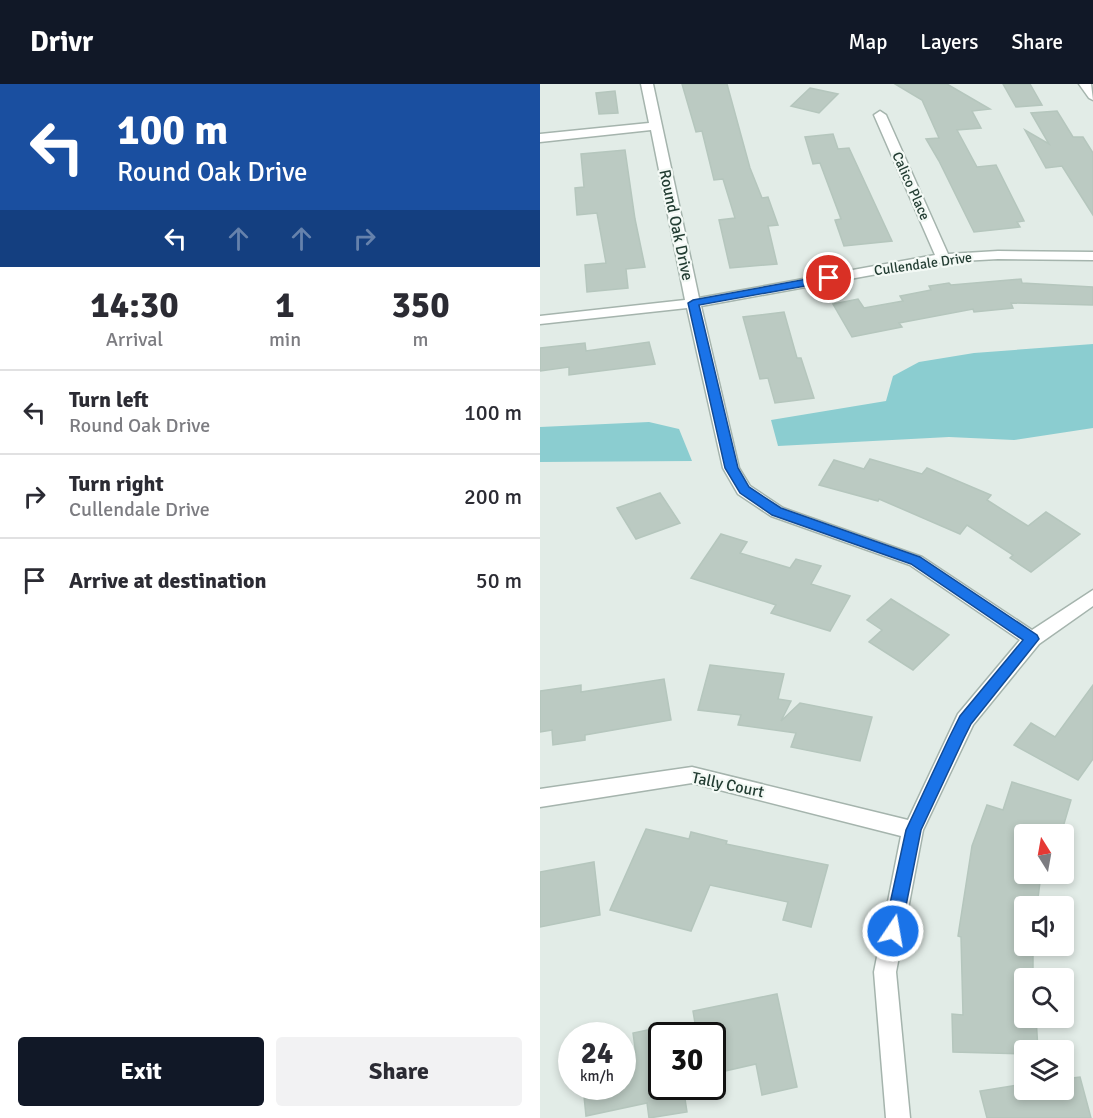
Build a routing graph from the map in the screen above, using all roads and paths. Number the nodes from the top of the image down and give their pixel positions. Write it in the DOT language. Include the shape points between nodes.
graph roads {
  1 [pos="1085,84"];
  2 [pos="648,90"];
  3 [pos="1093,96"];
  4 [pos="880,115"];
  5 [pos="655,126"];
  6 [pos="540,138"];
  7 [pos="1093,256"];
  8 [pos="943,258"];
  9 [pos="693,303"];
  10 [pos="540,320"];
  11 [pos="1093,597"];
  12 [pos="1032,639"];
  13 [pos="540,798"];
  14 [pos="914,830"];
  15 [pos="898,1118"];
  1 -- 3 [label="street"];
  2 -- 5 [label="street, Round Oak Drive"];
  4 -- 8 [label="street, Calico Place"];
  5 -- 6 [label="street"];
  5 -- 9 [label="street, Round Oak Drive"];
  7 -- 8 [label="street, Cullendale Drive"];
  8 -- 9 [label="street, Cullendale Drive"];
  9 -- 10 [label="street, Cullendale Drive"];
  9 -- 12 [label="street, Round Oak Drive" via="731,468 744,490 777,512 916,561"];
  11 -- 12 [label="street"];
  12 -- 14 [label="street" via="965,720"];
  13 -- 14 [label="street, Tally Court" via="692,775"];
  14 -- 15 [label="street" via="885,972"];
}
